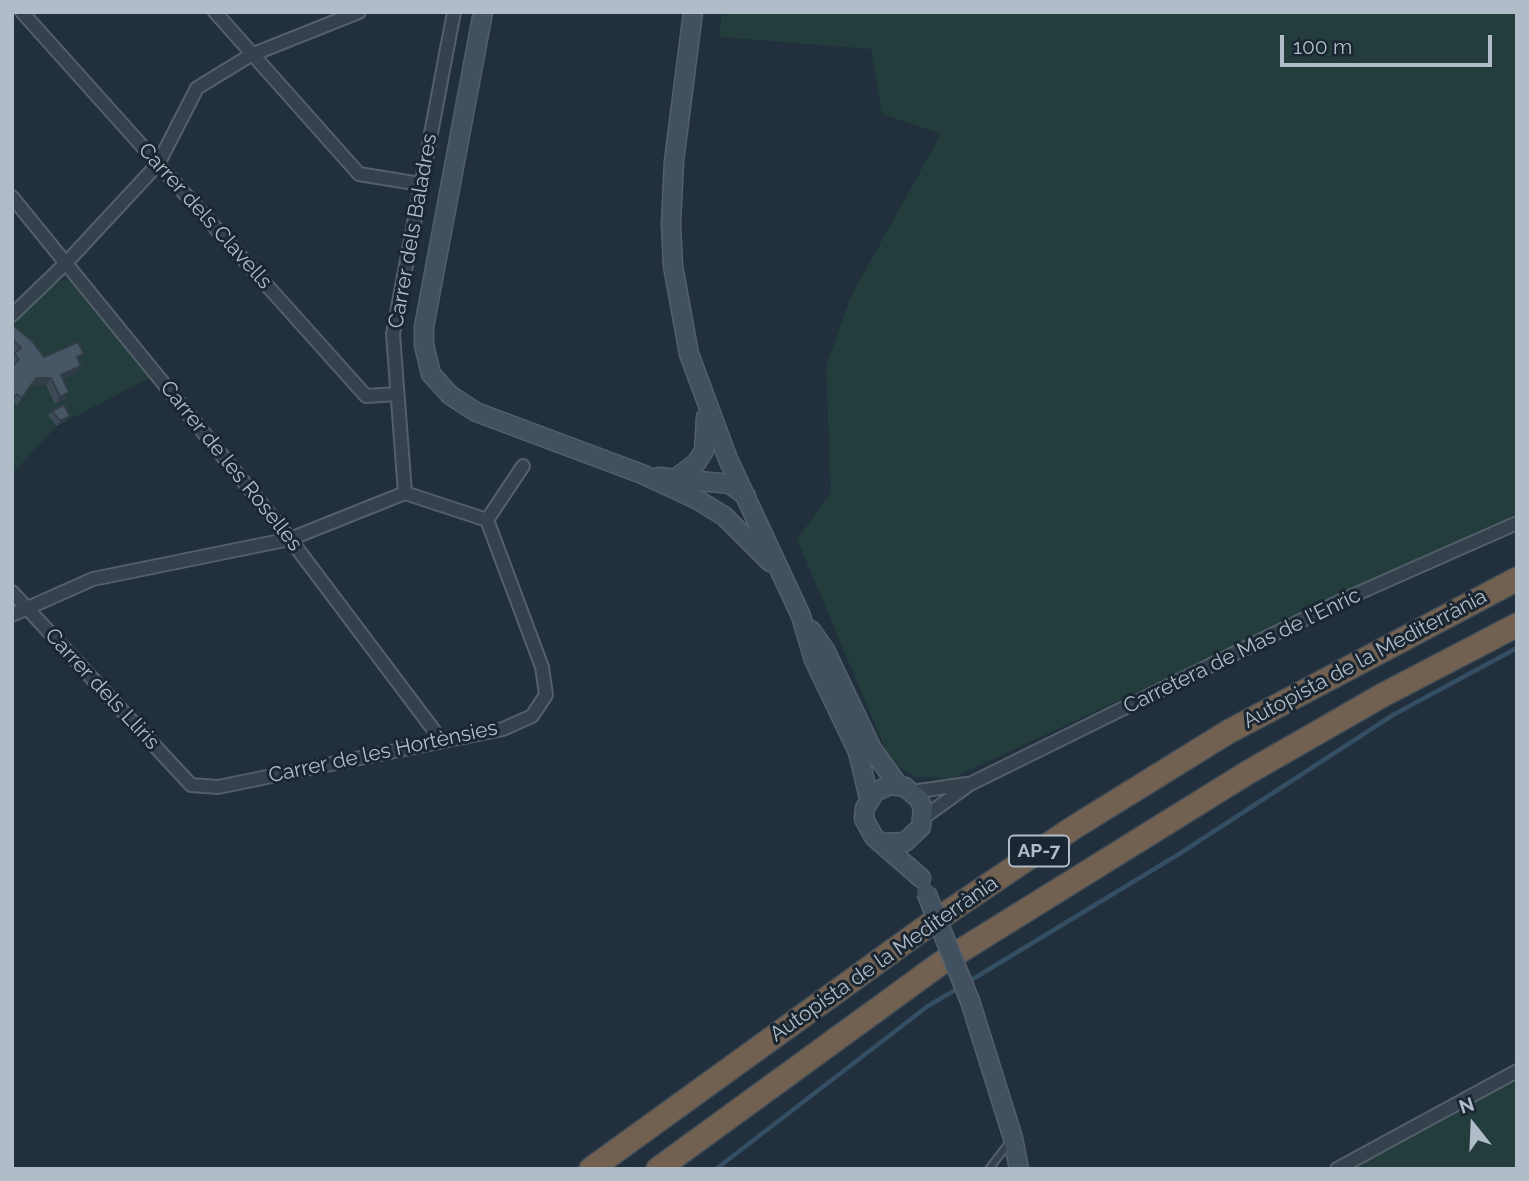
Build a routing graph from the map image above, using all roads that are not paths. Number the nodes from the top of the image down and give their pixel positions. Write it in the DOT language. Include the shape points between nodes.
graph roads {
  1 [pos="22,12"];
  2 [pos="215,12"];
  3 [pos="359,12"];
  4 [pos="454,12"];
  5 [pos="483,12"];
  6 [pos="693,12"];
  7 [pos="251,55"];
  8 [pos="158,164"];
  9 [pos="420,184"];
  10 [pos="12,197"];
  11 [pos="68,262"];
  12 [pos="12,315"];
  13 [pos="397,394"];
  14 [pos="705,403"];
  15 [pos="523,466"];
  16 [pos="642,474"];
  17 [pos="676,479"];
  18 [pos="405,493"];
  19 [pos="747,496"];
  20 [pos="487,520"];
  21 [pos="1517,523"];
  22 [pos="290,539"];
  23 [pos="780,573"];
  24 [pos="1517,579"];
  25 [pos="12,592"];
  26 [pos="26,607"];
  27 [pos="12,615"];
  28 [pos="801,616"];
  29 [pos="1517,625"];
  30 [pos="442,741"];
  31 [pos="970,784"];
  32 [pos="191,785"];
  33 [pos="905,788"];
  34 [pos="869,798"];
  35 [pos="920,827"];
  36 [pos="883,843"];
  37 [pos="924,885"];
  38 [pos="1517,1071"];
  39 [pos="1013,1139"];
  40 [pos="591,1169"];
  41 [pos="658,1169"];
  42 [pos="989,1169"];
  43 [pos="1019,1169"];
  44 [pos="1336,1169"];
  1 -- 8 [label="street, Carrer dels Clavells"];
  2 -- 7 [label="street"];
  3 -- 7 [label="street"];
  4 -- 9 [label="street, Carrer dels Baladres"];
  5 -- 16 [label="main road" via="424,327 431,374 450,395 476,412"];
  6 -- 14 [label="main road" via="671,223 681,317"];
  7 -- 8 [label="street" via="197,88"];
  7 -- 9 [label="street" via="359,174"];
  8 -- 11 [label="street"];
  8 -- 13 [label="street, Carrer dels Clavells" via="366,396"];
  9 -- 13 [label="street, Carrer dels Baladres" via="393,334"];
  10 -- 11 [label="street, Carrer de les Roselles"];
  11 -- 12 [label="street"];
  11 -- 22 [label="street, Carrer de les Roselles"];
  13 -- 18 [label="street, Carrer dels Baladres"];
  14 -- 17 [label="main road" via="708,431 704,451 687,473"];
  14 -- 19 [label="main road"];
  15 -- 20 [label="street"];
  16 -- 17 [label="main road"];
  16 -- 23 [label="main road" via="724,516"];
  17 -- 19 [label="main road" via="730,484"];
  18 -- 20 [label="street"];
  18 -- 22 [label="street"];
  19 -- 23 [label="main road"];
  20 -- 30 [label="street, Carrer de les Hortènsies" via="542,667 546,695 532,716 503,729"];
  21 -- 31 [label="street, Carretera de Mas de l'Enric" via="1345,600"];
  22 -- 26 [label="street" via="93,579"];
  22 -- 30 [label="street, Carrer de les Roselles"];
  23 -- 28 [label="main road"];
  24 -- 40 [label="highway, Autopista de la Mediterrània / AP-7" via="1228,732 1073,828 923,929"];
  25 -- 26 [label="street, Carrer dels Lliris"];
  26 -- 27 [label="street"];
  26 -- 32 [label="street, Carrer dels Lliris"];
  28 -- 33 [label="main road" via="825,650 872,749"];
  28 -- 34 [label="main road" via="814,660 858,752"];
  29 -- 41 [label="highway, Autopista de la Mediterrània / AP-7" via="1247,773 941,963"];
  30 -- 32 [label="street, Carrer de les Hortènsies" via="218,787"];
  31 -- 33 [label="street"];
  31 -- 35 [label="street"];
  33 -- 34 [label="main road" via="883,787"];
  33 -- 35 [label="main road" via="923,808"];
  34 -- 36 [label="main road" via="864,818 874,837"];
  35 -- 36 [label="main road" via="905,842"];
  35 -- 37 [label="main road"];
  36 -- 37 [label="main road"];
  37 -- 39 [label="main road, bridge" via="970,1001"];
  38 -- 44 [label="street"];
  39 -- 42 [label="lane"];
  39 -- 43 [label="main road"];
}
